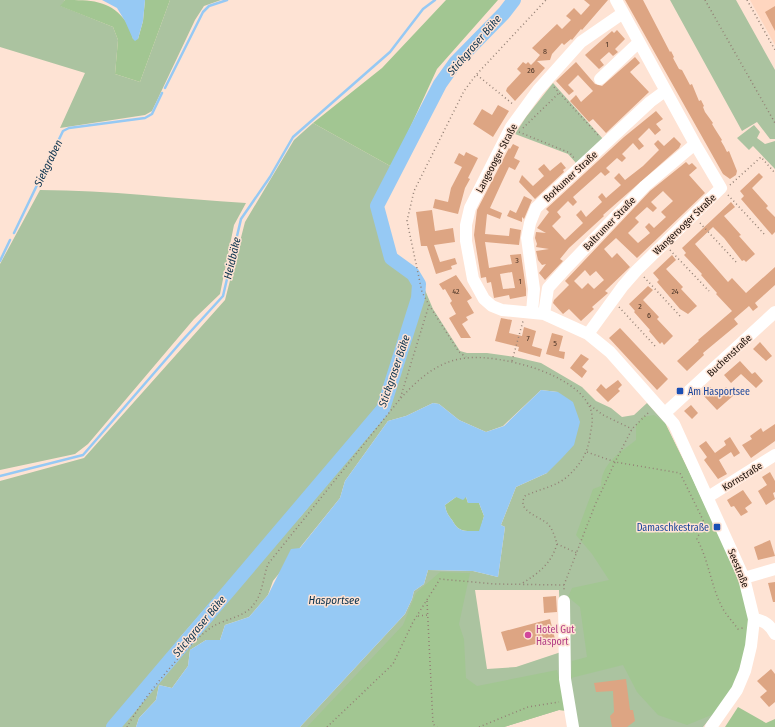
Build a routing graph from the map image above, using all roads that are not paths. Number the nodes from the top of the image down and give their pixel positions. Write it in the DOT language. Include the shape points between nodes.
graph roads {
  1 [pos="616,0"];
  2 [pos="624,13"];
  3 [pos="639,42"];
  4 [pos="600,79"];
  5 [pos="665,91"];
  6 [pos="695,144"];
  7 [pos="534,312"];
  8 [pos="775,312"];
  9 [pos="588,334"];
  10 [pos="661,409"];
  11 [pos="775,455"];
  12 [pos="708,497"];
  13 [pos="775,569"];
  14 [pos="744,578"];
  15 [pos="564,601"];
  16 [pos="753,623"];
  17 [pos="775,634"];
  18 [pos="573,727"];
  19 [pos="711,727"];
  1 -- 2 [label="street, Wangerooger Straße"];
  2 -- 3 [label="street, Wangerooger Straße"];
  2 -- 7 [label="street, Langeooger Straße" via="581,42 547,80 522,112 514,131 470,208 466,241 473,279 484,299 502,310"];
  3 -- 4 [label="street"];
  3 -- 5 [label="street, Wangerooger Straße"];
  5 -- 6 [label="street, Wangerooger Straße"];
  5 -- 7 [label="street, Borkumer Straße" via="536,208 527,238 534,289"];
  6 -- 7 [label="street, Baltrumer Straße" via="645,186 567,267 548,288"];
  6 -- 9 [label="street, Wangerooger Straße" via="721,188 637,270"];
  7 -- 9 [label="street"];
  8 -- 10 [label="street, Buchenstraße"];
  9 -- 10 [label="street" via="610,352"];
  10 -- 12 [label="street, Seestraße" via="674,424"];
  11 -- 12 [label="street, Kornstraße"];
  12 -- 14 [label="street, Seestraße"];
  13 -- 14 [label="street"];
  14 -- 16 [label="street, Seestraße"];
  15 -- 18 [label="street" via="565,680"];
  16 -- 17 [label="street" via="770,625"];
  16 -- 19 [label="street, Seestraße" via="745,671 737,690"];
}
